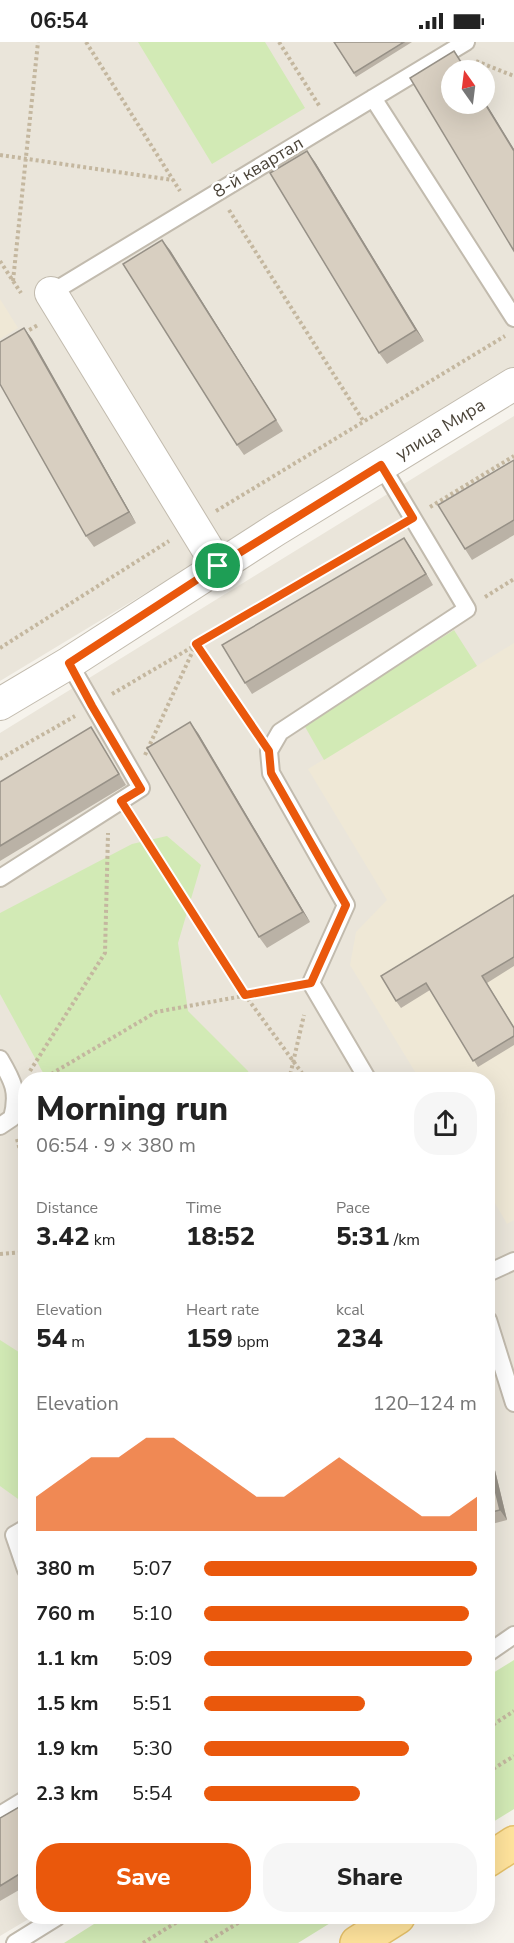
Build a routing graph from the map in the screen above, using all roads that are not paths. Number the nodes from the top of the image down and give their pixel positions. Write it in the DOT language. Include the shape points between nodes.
graph roads {
  1 [pos="466,42"];
  2 [pos="373,98"];
  3 [pos="56,302"];
  4 [pos="514,318"];
  5 [pos="514,384"];
  6 [pos="381,465"];
  7 [pos="218,566"];
  8 [pos="69,663"];
  9 [pos="0,704"];
  10 [pos="0,878"];
  11 [pos="0,1059"];
  12 [pos="363,1072"];
  13 [pos="6,1122"];
  14 [pos="514,1261"];
  15 [pos="495,1270"];
  16 [pos="495,1342"];
  17 [pos="514,1403"];
  18 [pos="514,1635"];
  19 [pos="495,1648"];
  20 [pos="18,1804"];
  21 [pos="0,1815"];
  22 [pos="514,1843"];
  23 [pos="495,1855"];
  24 [pos="46,1924"];
  25 [pos="387,1924"];
  26 [pos="15,1943"];
  27 [pos="357,1943"];
  1 -- 2 [label="lane, 8-й квартал"];
  2 -- 3 [label="lane, 8-й квартал" via="191,208"];
  2 -- 4 [label="lane"];
  3 -- 7 [label="street"];
  5 -- 6 [label="street, улица Мира"];
  6 -- 7 [label="street, улица Мира"];
  6 -- 12 [label="lane" via="467,609 280,732 269,751 271,773 346,905 311,983"];
  7 -- 8 [label="street, улица Мира"];
  8 -- 9 [label="street, улица Мира"];
  8 -- 10 [label="lane" via="141,789"];
  11 -- 13 [label="lane" via="11,1078 16,1104"];
  14 -- 15 [label="lane"];
  16 -- 17 [label="lane"];
  18 -- 19 [label="lane"];
  20 -- 21 [label="lane"];
  22 -- 23 [label="main road"];
  24 -- 26 [label="lane"];
  25 -- 27 [label="main road"];
}
